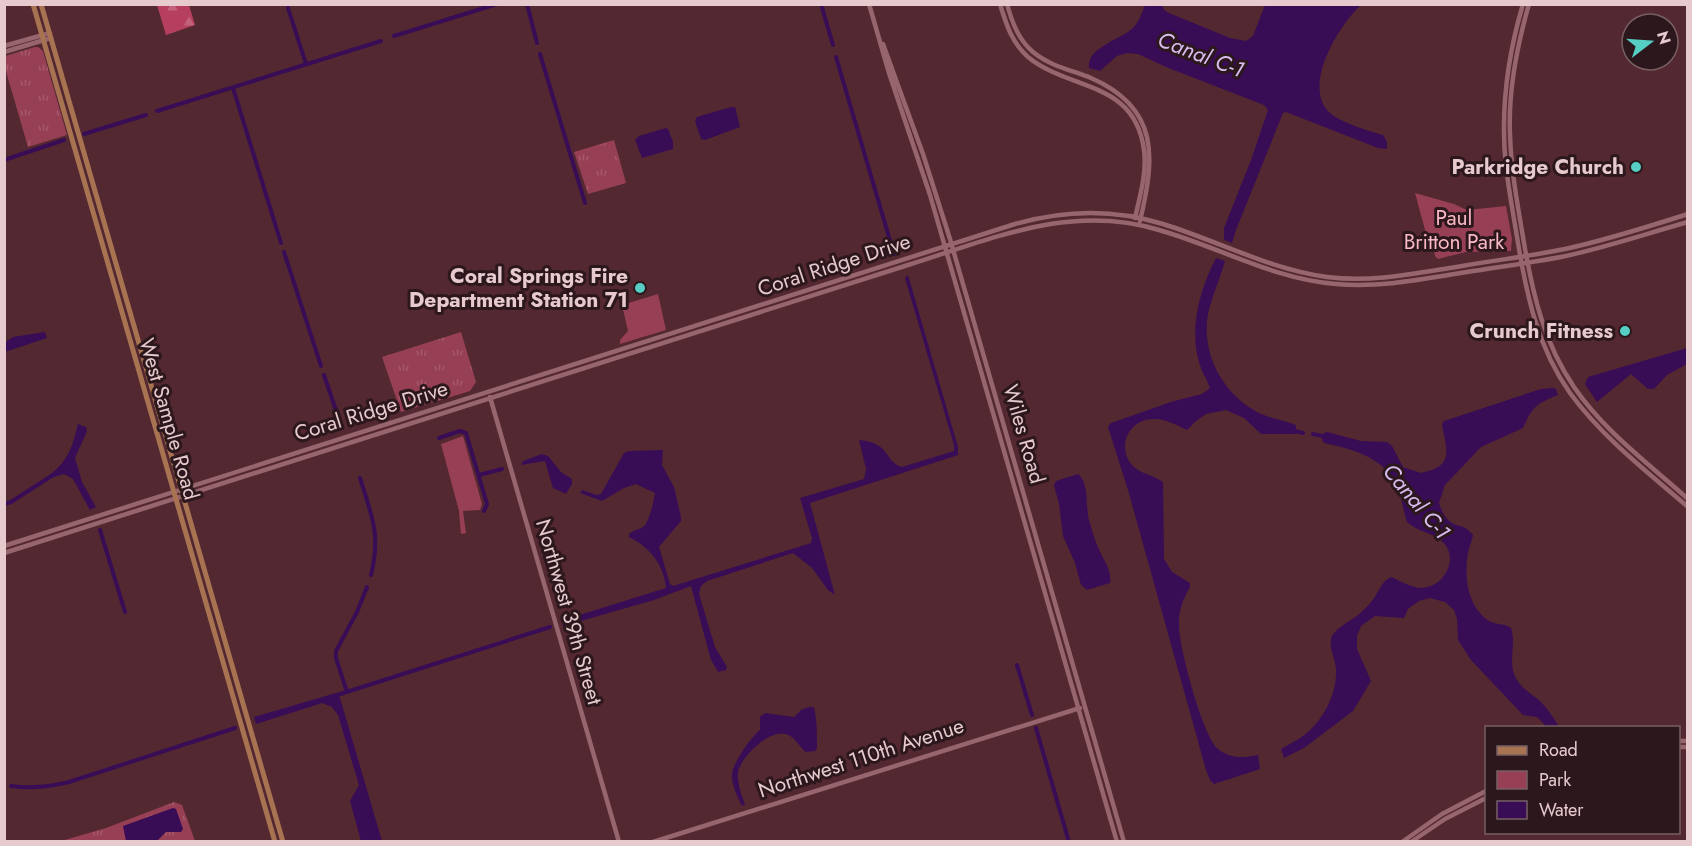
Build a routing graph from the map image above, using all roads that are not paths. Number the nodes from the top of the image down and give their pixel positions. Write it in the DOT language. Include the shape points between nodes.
graph roads {
  1 [pos="33,4"];
  2 [pos="41,4"];
  3 [pos="869,4"];
  4 [pos="1000,4"];
  5 [pos="1007,4"];
  6 [pos="1523,4"];
  7 [pos="1529,4"];
  8 [pos="50,35"];
  9 [pos="42,38"];
  10 [pos="880,39"];
  11 [pos="4,46"];
  12 [pos="4,52"];
  13 [pos="1688,214"];
  14 [pos="1138,218"];
  15 [pos="1688,222"];
  16 [pos="1137,224"];
  17 [pos="952,244"];
  18 [pos="945,247"];
  19 [pos="954,251"];
  20 [pos="947,253"];
  21 [pos="1523,256"];
  22 [pos="1524,262"];
  23 [pos="489,395"];
  24 [pos="398,420"];
  25 [pos="389,430"];
  26 [pos="181,492"];
  27 [pos="174,494"];
  28 [pos="1688,499"];
  29 [pos="1688,507"];
  30 [pos="4,546"];
  31 [pos="4,553"];
  32 [pos="1056,631"];
  33 [pos="1065,637"];
  34 [pos="1085,705"];
  35 [pos="1078,708"];
  36 [pos="1485,792"];
  37 [pos="1485,799"];
  38 [pos="275,842"];
  39 [pos="283,842"];
  40 [pos="619,842"];
  41 [pos="653,842"];
  42 [pos="1117,842"];
  43 [pos="1124,842"];
  44 [pos="1402,842"];
  45 [pos="1412,842"];
  1 -- 9 [label="main road, West Sample Road"];
  2 -- 8 [label="main road, West Sample Road"];
  3 -- 10 [label="main road, Wiles Road"];
  4 -- 14 [label="main road" via="1013,38 1028,57 1104,91 1134,121 1145,158"];
  5 -- 14 [label="main road" via="1014,27 1033,52 1098,82 1120,96 1138,116 1146,130 1150,155 1149,180"];
  6 -- 21 [label="main road" via="1513,38 1504,110 1506,166"];
  7 -- 21 [label="main road" via="1514,67 1510,135"];
  8 -- 9 [label="main road"];
  8 -- 26 [label="main road, West Sample Road"];
  9 -- 11 [label="main road"];
  9 -- 12 [label="main road"];
  9 -- 27 [label="main road, West Sample Road"];
  10 -- 17 [label="main road, Wiles Road"];
  10 -- 18 [label="main road, Wiles Road"];
  13 -- 21 [label="main road, Coral Ridge Drive" via="1590,243"];
  14 -- 16 [label="main road"];
  14 -- 17 [label="main road, Coral Ridge Drive" via="1094,213 1056,215"];
  14 -- 21 [label="main road, Coral Ridge Drive" via="1279,267 1339,278 1389,278"];
  15 -- 22 [label="main road, Coral Ridge Drive" via="1614,244"];
  16 -- 19 [label="main road, Coral Ridge Drive" via="1091,219 1052,223"];
  16 -- 22 [label="main road, Coral Ridge Drive" via="1281,274 1332,284 1391,284"];
  17 -- 18 [label="main road, Coral Ridge Drive"];
  17 -- 19 [label="main road, Wiles Road"];
  18 -- 20 [label="main road, Wiles Road"];
  18 -- 23 [label="main road, Coral Ridge Drive"];
  19 -- 20 [label="main road, Coral Ridge Drive"];
  19 -- 33 [label="main road, Wiles Road"];
  20 -- 23 [label="main road, Coral Ridge Drive"];
  20 -- 32 [label="main road, Wiles Road"];
  21 -- 22 [label="main road"];
  22 -- 28 [label="main road" via="1544,331 1574,387 1600,420"];
  22 -- 29 [label="main road" via="1530,308 1540,337 1570,392 1600,428"];
  23 -- 24 [label="main road, Coral Ridge Drive"];
  23 -- 25 [label="main road, Coral Ridge Drive"];
  23 -- 40 [label="main road, Northwest 39th Street"];
  24 -- 25 [label="main road"];
  24 -- 26 [label="main road, Coral Ridge Drive"];
  25 -- 26 [label="main road, Coral Ridge Drive"];
  26 -- 27 [label="main road, Coral Ridge Drive"];
  26 -- 39 [label="main road, West Sample Road"];
  27 -- 30 [label="main road, Coral Ridge Drive"];
  27 -- 31 [label="main road, Coral Ridge Drive"];
  27 -- 38 [label="main road, West Sample Road"];
  32 -- 33 [label="main road"];
  32 -- 35 [label="main road, Wiles Road"];
  33 -- 34 [label="main road, Wiles Road"];
  34 -- 35 [label="main road, Northwest 110th Avenue"];
  34 -- 43 [label="main road, Wiles Road"];
  35 -- 41 [label="main road, Northwest 110th Avenue"];
  35 -- 42 [label="main road, Wiles Road"];
  36 -- 44 [label="main road" via="1442,814"];
  37 -- 45 [label="main road"];
}
